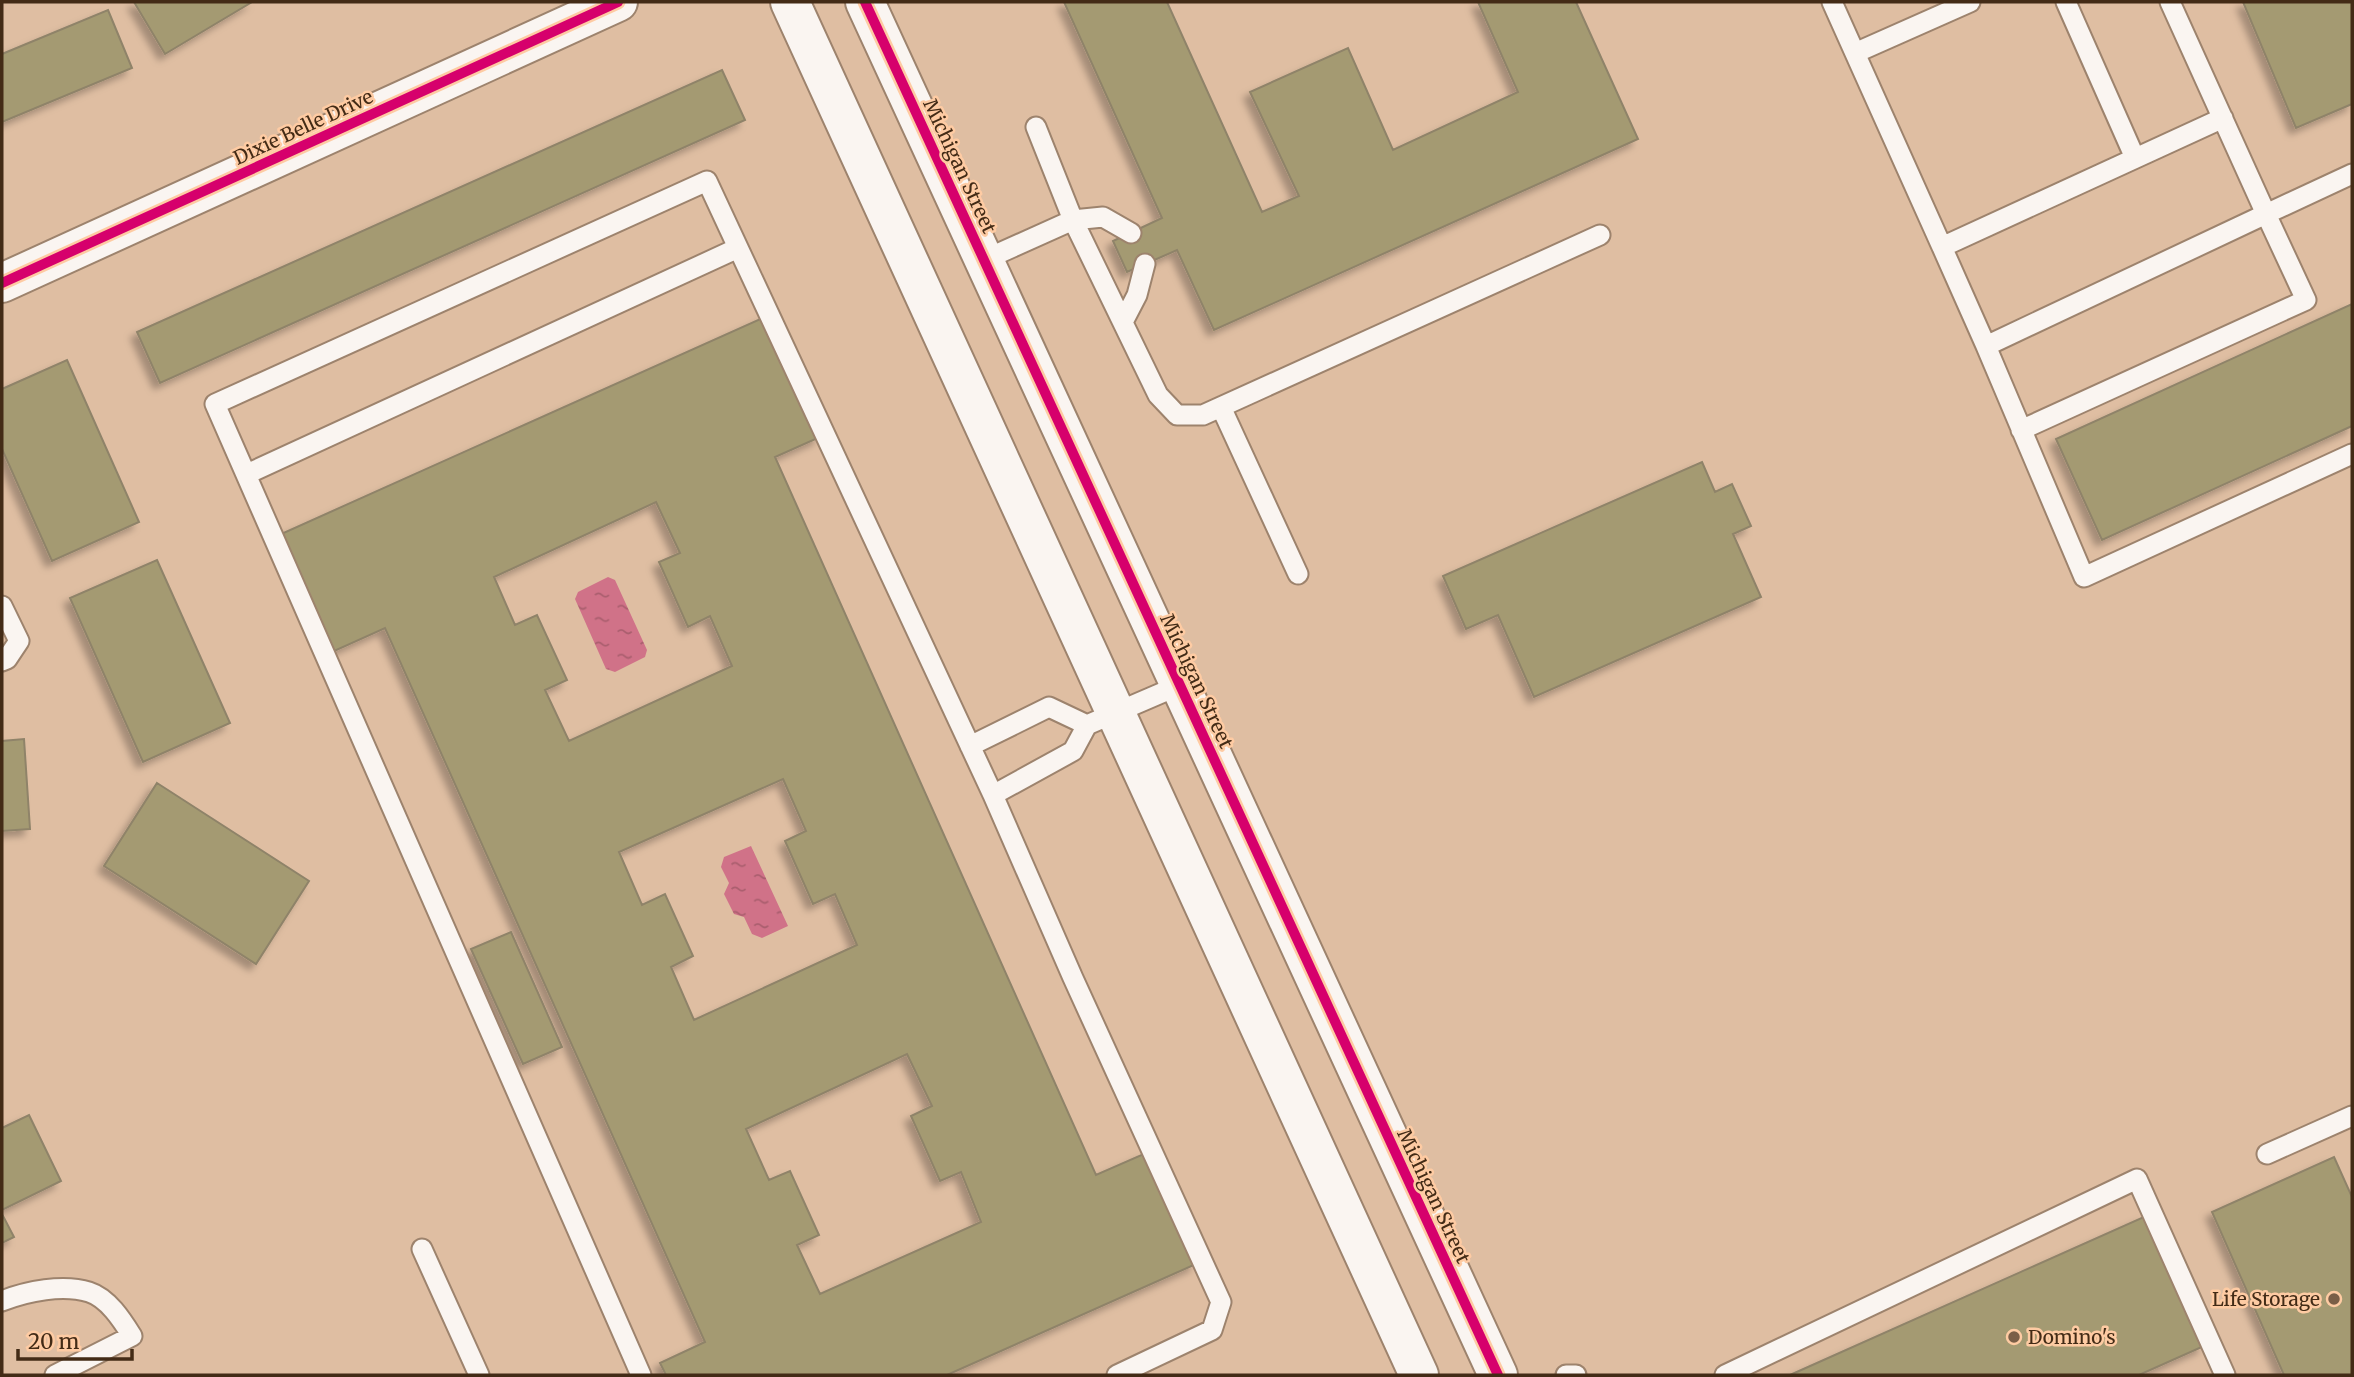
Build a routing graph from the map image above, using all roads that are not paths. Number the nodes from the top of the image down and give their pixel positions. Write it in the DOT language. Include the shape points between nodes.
graph roads {
  1 [pos="618,2"];
  2 [pos="790,2"];
  3 [pos="865,2"];
  4 [pos="1832,2"];
  5 [pos="1970,2"];
  6 [pos="2066,2"];
  7 [pos="2170,2"];
  8 [pos="1855,53"];
  9 [pos="2223,118"];
  10 [pos="1036,127"];
  11 [pos="2135,158"];
  12 [pos="2352,174"];
  13 [pos="2266,214"];
  14 [pos="1073,220"];
  15 [pos="1131,233"];
  16 [pos="1600,235"];
  17 [pos="1942,247"];
  18 [pos="738,248"];
  19 [pos="984,260"];
  20 [pos="1144,264"];
  21 [pos="2,283"];
  22 [pos="1123,323"];
  23 [pos="1986,346"];
  24 [pos="1220,407"];
  25 [pos="2021,430"];
  26 [pos="2352,454"];
  27 [pos="247,474"];
  28 [pos="1298,574"];
  29 [pos="2,606"];
  30 [pos="2,661"];
  31 [pos="1180,685"];
  32 [pos="1101,719"];
  33 [pos="970,746"];
  34 [pos="993,795"];
  35 [pos="2352,1116"];
  36 [pos="2267,1154"];
  37 [pos="422,1249"];
  38 [pos="2,1301"];
  39 [pos="57,1375"];
  40 [pos="479,1375"];
  41 [pos="641,1375"];
  42 [pos="1117,1375"];
  43 [pos="1419,1375"];
  44 [pos="1498,1375"];
  45 [pos="1566,1375"];
  46 [pos="1576,1375"];
  47 [pos="1725,1375"];
  48 [pos="2225,1375"];
  1 -- 21 [label="street, Dixie Belle Drive"];
  2 -- 32 [label="street"];
  3 -- 19 [label="street, Michigan Street"];
  4 -- 8 [label="lane"];
  5 -- 8 [label="lane"];
  6 -- 11 [label="lane"];
  7 -- 9 [label="lane"];
  8 -- 17 [label="lane"];
  9 -- 11 [label="lane"];
  9 -- 13 [label="lane"];
  10 -- 14 [label="lane"];
  11 -- 17 [label="lane"];
  12 -- 13 [label="lane"];
  13 -- 23 [label="lane"];
  13 -- 25 [label="lane" via="2306,300"];
  14 -- 15 [label="lane" via="1103,217"];
  14 -- 19 [label="lane"];
  14 -- 22 [label="lane"];
  16 -- 24 [label="lane"];
  17 -- 23 [label="lane"];
  18 -- 27 [label="lane"];
  18 -- 27 [label="lane" via="706,181 215,404"];
  18 -- 33 [label="lane"];
  19 -- 31 [label="street, Michigan Street"];
  20 -- 22 [label="lane" via="1137,295"];
  22 -- 24 [label="lane" via="1158,395 1177,415 1203,415"];
  23 -- 25 [label="lane"];
  24 -- 28 [label="lane"];
  25 -- 26 [label="lane" via="2084,577"];
  27 -- 41 [label="lane"];
  29 -- 30 [label="lane" via="19,641"];
  31 -- 32 [label="lane"];
  31 -- 44 [label="street, Michigan Street"];
  32 -- 33 [label="lane" via="1049,708"];
  32 -- 34 [label="lane" via="1073,751"];
  32 -- 43 [label="street"];
  33 -- 34 [label="lane"];
  34 -- 42 [label="lane" via="1221,1302 1212,1330"];
  35 -- 36 [label="lane"];
  37 -- 40 [label="lane"];
  38 -- 39 [label="lane" via="54,1288 91,1293 117,1313 132,1336"];
  45 -- 46 [label="lane"];
  47 -- 48 [label="lane" via="2137,1179"];
}
